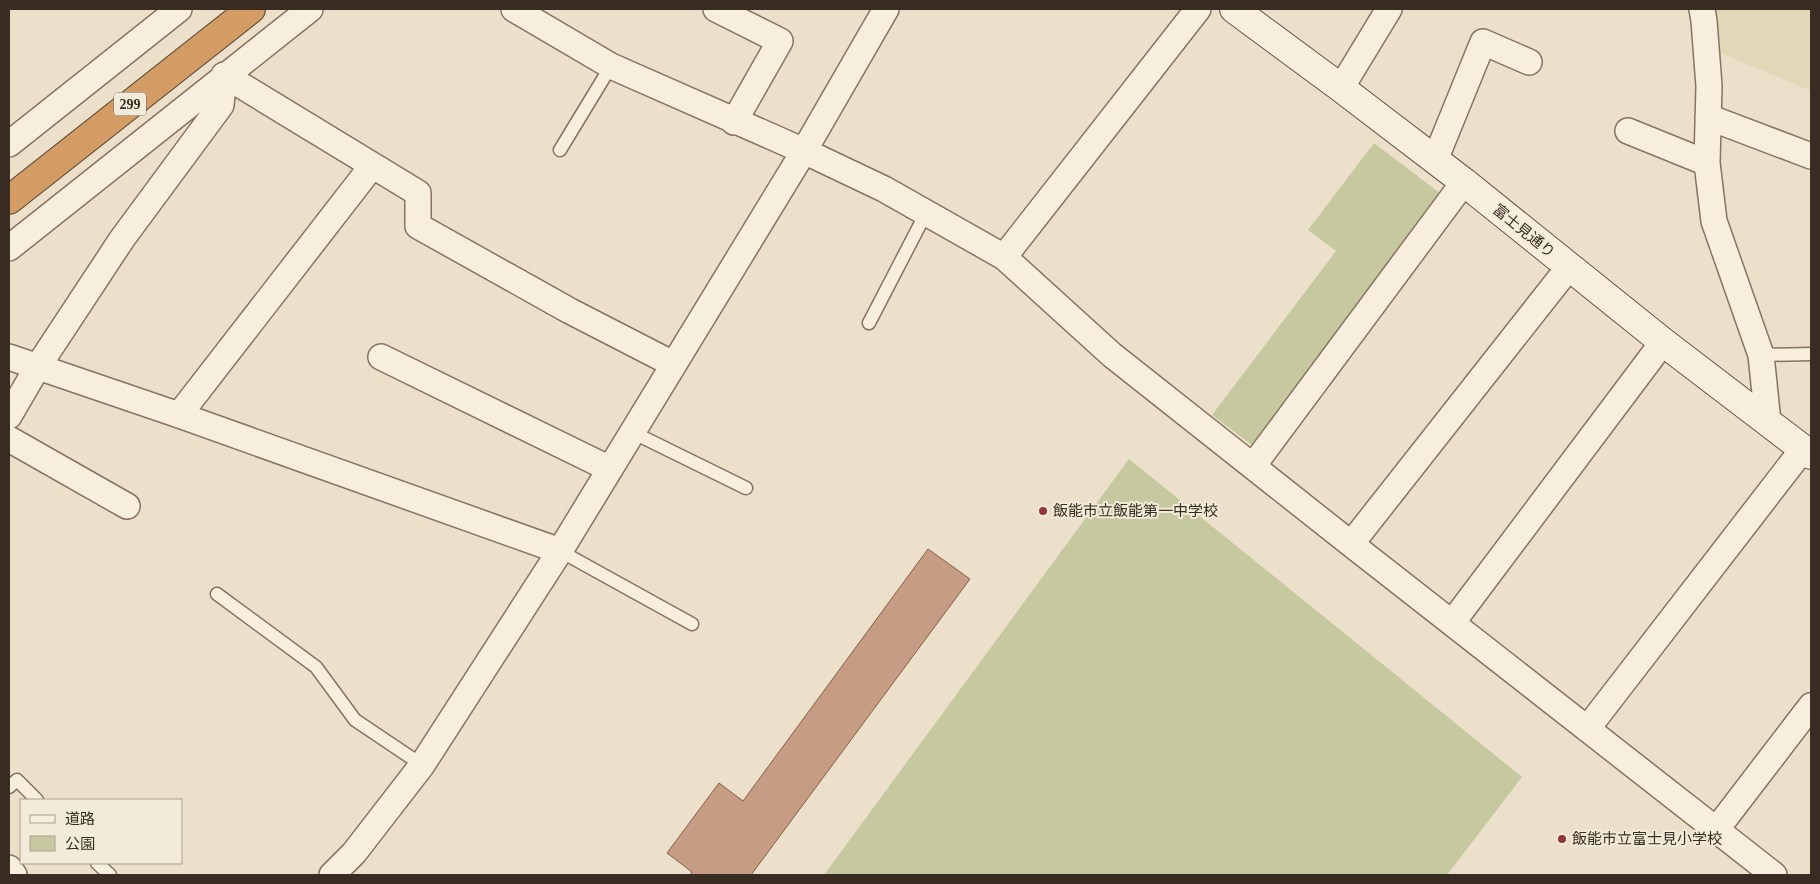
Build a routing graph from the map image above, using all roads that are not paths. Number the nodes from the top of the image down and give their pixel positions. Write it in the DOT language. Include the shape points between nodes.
graph roads {
  1 [pos="179,9"];
  2 [pos="251,9"];
  3 [pos="310,9"];
  4 [pos="514,9"];
  5 [pos="716,9"];
  6 [pos="886,9"];
  7 [pos="1198,9"];
  8 [pos="1234,9"];
  9 [pos="1389,9"];
  10 [pos="1702,9"];
  11 [pos="1529,62"];
  12 [pos="611,66"];
  13 [pos="224,75"];
  14 [pos="1341,88"];
  15 [pos="1708,117"];
  16 [pos="734,122"];
  17 [pos="1628,131"];
  18 [pos="9,144"];
  19 [pos="560,150"];
  20 [pos="804,151"];
  21 [pos="1811,156"];
  22 [pos="1435,160"];
  23 [pos="1707,163"];
  24 [pos="372,166"];
  25 [pos="1464,182"];
  26 [pos="9,200"];
  27 [pos="926,212"];
  28 [pos="9,248"];
  29 [pos="1004,257"];
  30 [pos="1569,267"];
  31 [pos="869,323"];
  32 [pos="1663,342"];
  33 [pos="1811,354"];
  34 [pos="1761,355"];
  35 [pos="381,357"];
  36 [pos="9,358"];
  37 [pos="673,364"];
  38 [pos="37,368"];
  39 [pos="179,415"];
  40 [pos="9,416"];
  41 [pos="1768,422"];
  42 [pos="632,432"];
  43 [pos="9,439"];
  44 [pos="1807,452"];
  45 [pos="1253,466"];
  46 [pos="610,469"];
  47 [pos="746,488"];
  48 [pos="127,506"];
  49 [pos="1351,544"];
  50 [pos="560,551"];
  51 [pos="217,594"];
  52 [pos="1452,623"];
  53 [pos="692,624"];
  54 [pos="1811,706"];
  55 [pos="1587,729"];
  56 [pos="422,765"];
  57 [pos="9,787"];
  58 [pos="36,799"];
  59 [pos="1716,830"];
  60 [pos="99,864"];
  61 [pos="9,868"];
  62 [pos="14,875"];
  63 [pos="110,875"];
  64 [pos="332,875"];
  65 [pos="1774,875"];
  1 -- 18 [label="street"];
  2 -- 26 [label="highway, 299"];
  3 -- 13 [label="street"];
  4 -- 12 [label="street"];
  5 -- 16 [label="street" via="780,40"];
  6 -- 20 [label="street"];
  7 -- 29 [label="street"];
  8 -- 14 [label="street, 富士見通り"];
  9 -- 14 [label="street"];
  10 -- 15 [label="street" via="1709,86"];
  11 -- 22 [label="street" via="1483,42"];
  12 -- 16 [label="street"];
  12 -- 19 [label="lane"];
  13 -- 24 [label="street"];
  13 -- 28 [label="street"];
  13 -- 38 [label="street" via="221,105 122,239"];
  14 -- 22 [label="street, 富士見通り"];
  15 -- 21 [label="street"];
  15 -- 23 [label="street"];
  16 -- 20 [label="street"];
  17 -- 23 [label="street"];
  20 -- 27 [label="street"];
  20 -- 37 [label="street"];
  22 -- 25 [label="street, 富士見通り"];
  23 -- 34 [label="street" via="1714,221"];
  24 -- 37 [label="street" via="418,194 418,226"];
  24 -- 39 [label="street"];
  25 -- 30 [label="street, 富士見通り"];
  25 -- 45 [label="street"];
  27 -- 29 [label="street"];
  27 -- 31 [label="lane"];
  29 -- 45 [label="street" via="1112,355"];
  30 -- 32 [label="street, 富士見通り"];
  30 -- 49 [label="street"];
  32 -- 41 [label="street, 富士見通り"];
  32 -- 52 [label="street"];
  33 -- 34 [label="lane"];
  34 -- 41 [label="street"];
  35 -- 46 [label="street"];
  36 -- 38 [label="street"];
  37 -- 42 [label="street"];
  38 -- 39 [label="street"];
  38 -- 40 [label="street"];
  39 -- 50 [label="street"];
  41 -- 44 [label="street, 富士見通り"];
  42 -- 46 [label="street"];
  42 -- 47 [label="lane"];
  43 -- 48 [label="street"];
  44 -- 55 [label="street"];
  45 -- 49 [label="street"];
  46 -- 50 [label="street"];
  49 -- 52 [label="street"];
  50 -- 53 [label="lane"];
  50 -- 56 [label="street"];
  51 -- 56 [label="lane" via="316,667 355,720"];
  52 -- 55 [label="street"];
  54 -- 59 [label="street"];
  55 -- 59 [label="street"];
  56 -- 64 [label="street" via="354,853"];
  57 -- 58 [label="lane" via="17,780"];
  59 -- 65 [label="street"];
  60 -- 63 [label="lane"];
  61 -- 62 [label="street"];
}
